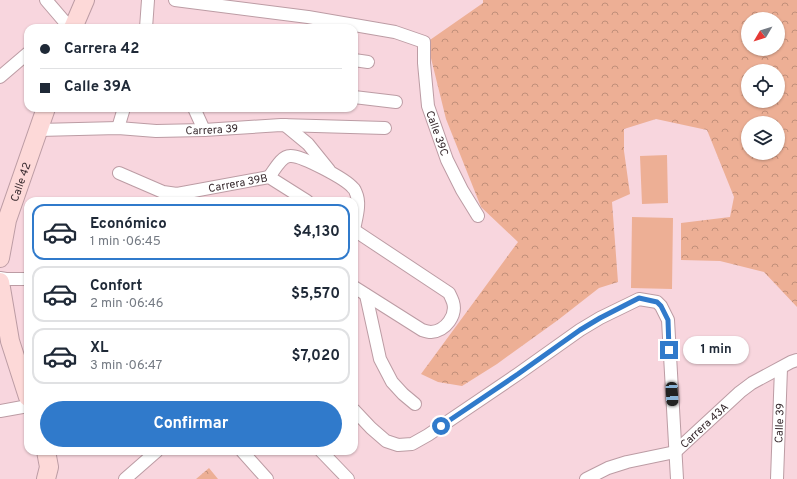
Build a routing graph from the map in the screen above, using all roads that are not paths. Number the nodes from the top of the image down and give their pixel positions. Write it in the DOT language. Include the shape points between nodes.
graph roads {
  1 [pos="46,0"];
  2 [pos="85,0"];
  3 [pos="148,0"];
  4 [pos="176,0"];
  5 [pos="308,22"];
  6 [pos="64,24"];
  7 [pos="67,24"];
  8 [pos="146,24"];
  9 [pos="325,24"];
  10 [pos="358,28"];
  11 [pos="24,56"];
  12 [pos="358,61"];
  13 [pos="368,62"];
  14 [pos="0,77"];
  15 [pos="358,97"];
  16 [pos="396,102"];
  17 [pos="45,112"];
  18 [pos="123,112"];
  19 [pos="196,112"];
  20 [pos="284,125"];
  21 [pos="118,128"];
  22 [pos="385,128"];
  23 [pos="39,130"];
  24 [pos="204,130"];
  25 [pos="329,171"];
  26 [pos="119,173"];
  27 [pos="269,178"];
  28 [pos="300,197"];
  29 [pos="357,197"];
  30 [pos="478,216"];
  31 [pos="358,233"];
  32 [pos="0,258"];
  33 [pos="0,278"];
  34 [pos="24,279"];
  35 [pos="0,282"];
  36 [pos="358,290"];
  37 [pos="366,295"];
  38 [pos="5,342"];
  39 [pos="791,365"];
  40 [pos="24,387"];
  41 [pos="415,404"];
  42 [pos="24,407"];
  43 [pos="0,411"];
  44 [pos="358,414"];
  45 [pos="675,452"];
  46 [pos="47,455"];
  47 [pos="152,455"];
  48 [pos="246,455"];
  49 [pos="325,455"];
  50 [pos="46,479"];
  51 [pos="125,479"];
  52 [pos="267,479"];
  53 [pos="348,479"];
  54 [pos="586,479"];
  55 [pos="677,479"];
  56 [pos="777,479"];
  1 -- 6 [label="street"];
  2 -- 7 [label="street"];
  3 -- 8 [label="street"];
  4 -- 5 [label="street"];
  5 -- 9 [label="street, Calle 39C"];
  10 -- 30 [label="street, Calle 39C" via="395,32 424,42 428,106 448,160"];
  11 -- 14 [label="street"];
  12 -- 13 [label="street"];
  15 -- 16 [label="street"];
  17 -- 23 [label="street, Calle 42"];
  18 -- 21 [label="street"];
  19 -- 24 [label="street"];
  20 -- 22 [label="street, Carrera 39"];
  20 -- 24 [label="street, Carrera 39"];
  20 -- 25 [label="street" via="308,144"];
  21 -- 23 [label="street, Carrera 39"];
  21 -- 24 [label="street, Carrera 39" via="156,131"];
  23 -- 32 [label="street, Calle 42" via="7,220"];
  25 -- 27 [label="street" via="289,155 282,159"];
  25 -- 29 [label="street" via="353,188"];
  26 -- 27 [label="street, Carrera 39B" via="163,192 177,194"];
  27 -- 28 [label="street, Carrera 39B"];
  31 -- 37 [label="street" via="449,293 454,312 442,329 432,332 422,330"];
  33 -- 34 [label="street"];
  35 -- 38 [label="street"];
  36 -- 37 [label="street"];
  37 -- 41 [label="street" via="380,359 392,382"];
  38 -- 40 [label="street"];
  39 -- 45 [label="street, Carrera 43A" via="752,383"];
  39 -- 56 [label="street, Calle 39"];
  42 -- 43 [label="street"];
  44 -- 45 [label="street" via="386,441 398,445 412,444 580,330 639,298 657,302 668,320"];
  45 -- 54 [label="street, Carrera 43A" via="608,468"];
  45 -- 55 [label="street"];
  46 -- 50 [label="street" via="49,467"];
  47 -- 51 [label="street"];
  48 -- 52 [label="street"];
  49 -- 53 [label="street"];
}
